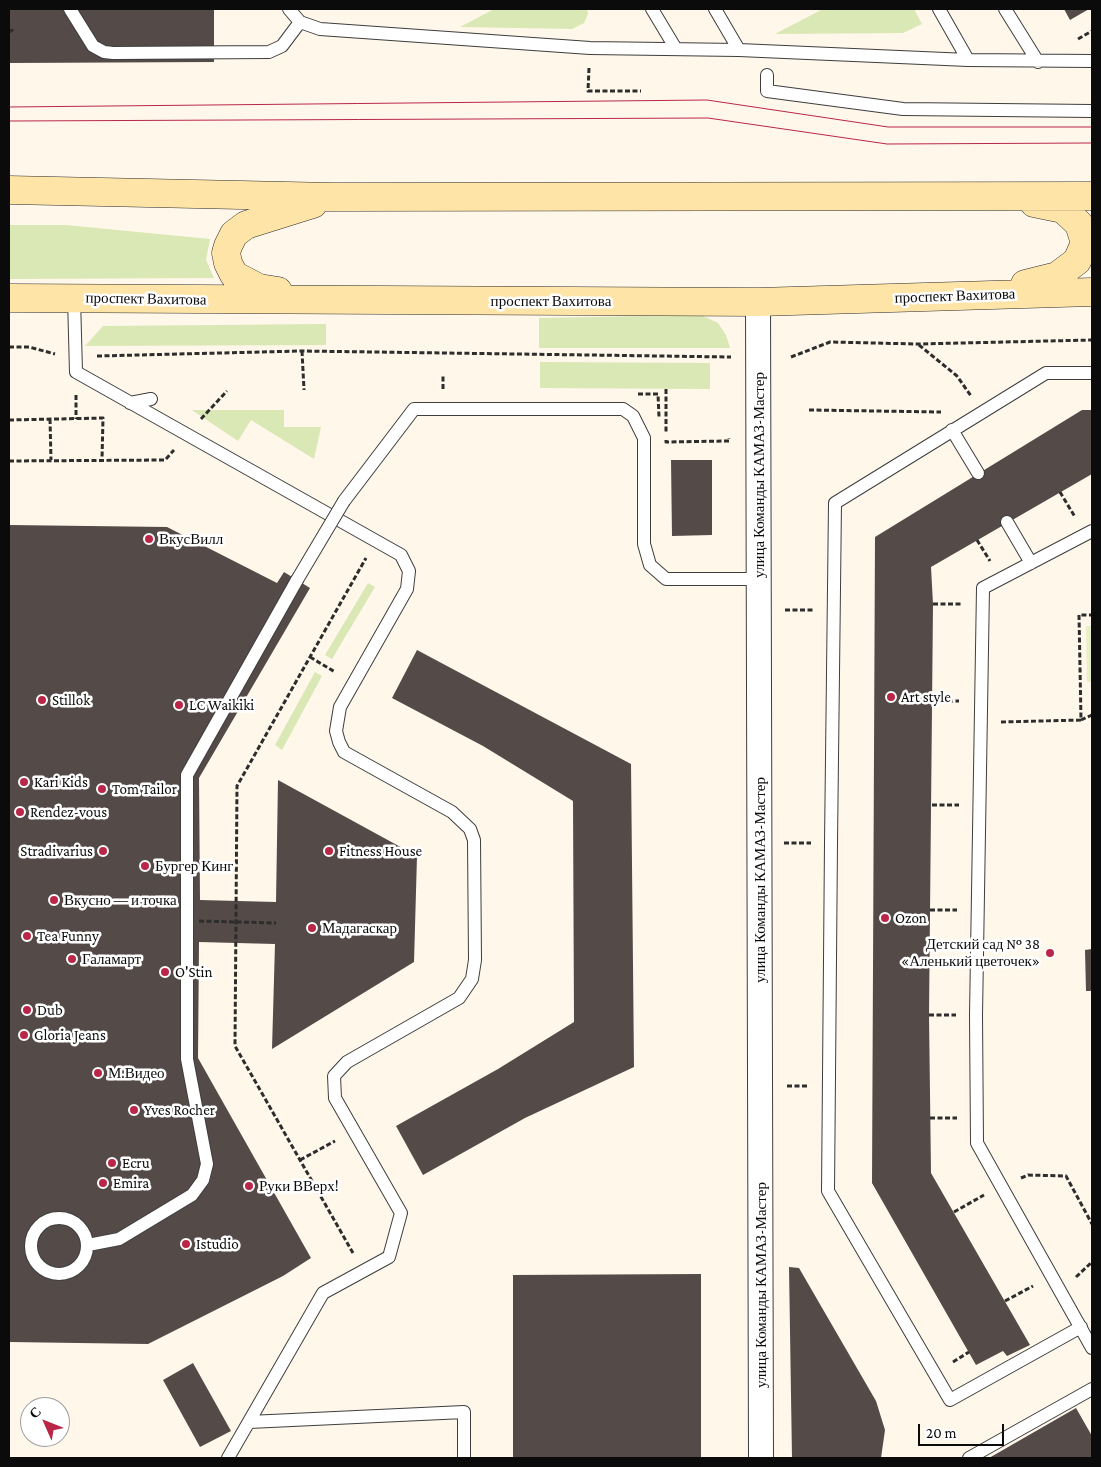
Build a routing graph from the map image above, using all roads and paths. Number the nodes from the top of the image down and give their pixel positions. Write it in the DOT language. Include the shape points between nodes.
graph roads {
  1 [pos="70,9"];
  2 [pos="288,9"];
  3 [pos="652,9"];
  4 [pos="715,9"];
  5 [pos="940,9"];
  6 [pos="1005,9"];
  7 [pos="300,22"];
  8 [pos="14,29"];
  9 [pos="9,32"];
  10 [pos="676,49"];
  11 [pos="739,50"];
  12 [pos="968,60"];
  13 [pos="1092,60"];
  14 [pos="1038,62"];
  15 [pos="767,75"];
  16 [pos="589,76"];
  17 [pos="641,91"];
  18 [pos="1092,111"];
  19 [pos="9,190"];
  20 [pos="997,195"];
  21 [pos="1092,196"];
  22 [pos="334,198"];
  23 [pos="1092,292"];
  24 [pos="987,294"];
  25 [pos="9,298"];
  26 [pos="74,298"];
  27 [pos="324,300"];
  28 [pos="758,302"];
  29 [pos="1092,340"];
  30 [pos="918,344"];
  31 [pos="9,347"];
  32 [pos="302,352"];
  33 [pos="57,355"];
  34 [pos="95,356"];
  35 [pos="791,357"];
  36 [pos="729,366"];
  37 [pos="1092,373"];
  38 [pos="958,376"];
  39 [pos="666,389"];
  40 [pos="304,390"];
  41 [pos="227,391"];
  42 [pos="629,394"];
  43 [pos="151,399"];
  44 [pos="130,403"];
  45 [pos="809,410"];
  46 [pos="50,419"];
  47 [pos="9,420"];
  48 [pos="659,423"];
  49 [pos="952,430"];
  50 [pos="729,432"];
  51 [pos="187,435"];
  52 [pos="102,459"];
  53 [pos="50,460"];
  54 [pos="9,461"];
  55 [pos="978,474"];
  56 [pos="1007,522"];
  57 [pos="1092,532"];
  58 [pos="376,541"];
  59 [pos="1031,563"];
  60 [pos="759,579"];
  61 [pos="933,604"];
  62 [pos="983,604"];
  63 [pos="759,610"];
  64 [pos="834,610"];
  65 [pos="1092,615"];
  66 [pos="310,658"];
  67 [pos="354,683"];
  68 [pos="933,701"];
  69 [pos="981,702"];
  70 [pos="1092,715"];
  71 [pos="1081,720"];
  72 [pos="981,723"];
  73 [pos="932,805"];
  74 [pos="980,806"];
  75 [pos="760,843"];
  76 [pos="831,843"];
  77 [pos="930,910"];
  78 [pos="978,910"];
  79 [pos="199,921"];
  80 [pos="276,923"];
  81 [pos="929,1014"];
  82 [pos="976,1014"];
  83 [pos="760,1086"];
  84 [pos="829,1086"];
  85 [pos="353,1130"];
  86 [pos="300,1160"];
  87 [pos="88,1245"];
  88 [pos="364,1271"];
  89 [pos="1051,1276"];
  90 [pos="1005,1302"];
  91 [pos="1081,1327"];
  92 [pos="1092,1348"];
  93 [pos="1092,1390"];
  94 [pos="249,1422"];
  95 [pos="228,1458"];
  96 [pos="464,1458"];
  97 [pos="761,1458"];
  98 [pos="969,1458"];
  1 -- 7 [label="lane" via="93,46 113,53 269,52 282,46"];
  2 -- 7 [label="lane"];
  3 -- 10 [label="lane"];
  4 -- 11 [label="lane"];
  5 -- 12 [label="lane"];
  6 -- 14 [label="lane"];
  7 -- 10 [label="lane" via="320,30 590,48"];
  8 -- 9 [label="path"];
  10 -- 11 [label="lane"];
  11 -- 12 [label="lane"];
  12 -- 14 [label="lane"];
  13 -- 14 [label="lane"];
  15 -- 18 [label="lane" via="767,91 903,109"];
  16 -- 17 [label="path" via="588,91"];
  19 -- 22 [label="main road"];
  20 -- 21 [label="main road"];
  20 -- 22 [label="main road"];
  20 -- 24 [label="main road" via="1063,209 1079,224 1085,243 1077,261 1057,276"];
  22 -- 27 [label="main road" via="246,225 234,234 226,253 234,275 243,281 259,288"];
  23 -- 24 [label="main road, проспект Вахитова"];
  24 -- 28 [label="main road, проспект Вахитова"];
  25 -- 26 [label="main road, проспект Вахитова"];
  26 -- 27 [label="main road, проспект Вахитова"];
  26 -- 44 [label="lane" via="76,372"];
  27 -- 28 [label="main road, проспект Вахитова"];
  28 -- 60 [label="street, улица Команды КАМАЗ-Мастер"];
  29 -- 30 [label="path"];
  30 -- 35 [label="path" via="830,342"];
  30 -- 38 [label="path"];
  31 -- 33 [label="path" via="29,347"];
  32 -- 34 [label="path"];
  32 -- 36 [label="path" via="730,357"];
  32 -- 40 [label="path"];
  37 -- 49 [label="lane" via="1046,373"];
  39 -- 50 [label="path" via="666,442 729,441"];
  41 -- 51 [label="path"];
  42 -- 48 [label="path" via="658,394"];
  43 -- 44 [label="lane"];
  44 -- 51 [label="lane"];
  45 -- 49 [label="path" via="941,412"];
  46 -- 47 [label="path"];
  46 -- 52 [label="path" via="103,418"];
  46 -- 53 [label="path"];
  49 -- 55 [label="lane"];
  49 -- 64 [label="lane" via="835,503"];
  51 -- 52 [label="path" via="165,460"];
  51 -- 58 [label="lane"];
  52 -- 53 [label="path"];
  53 -- 54 [label="path"];
  56 -- 59 [label="lane"];
  57 -- 59 [label="lane"];
  58 -- 66 [label="path"];
  58 -- 67 [label="lane" via="401,555 409,580"];
  59 -- 62 [label="lane" via="983,588"];
  60 -- 63 [label="street, улица Команды КАМАЗ-Мастер"];
  60 -- 87 [label="lane, bridge" via="666,579 650,565 644,544 644,438 634,416 623,408 414,409 344,501 187,776 187,1059 208,1164 203,1180 192,1195 119,1240"];
  61 -- 62 [label="path"];
  62 -- 69 [label="lane"];
  63 -- 64 [label="path"];
  63 -- 75 [label="street, улица Команды КАМАЗ-Мастер"];
  64 -- 76 [label="lane"];
  65 -- 71 [label="path" via="1079,615"];
  66 -- 67 [label="path"];
  66 -- 86 [label="path" via="237,786 235,1046"];
  67 -- 85 [label="lane" via="340,707 337,721 336,732 344,752 452,812 470,829 475,852 475,960 472,979 459,998 347,1062 334,1076 335,1098"];
  68 -- 69 [label="path"];
  69 -- 72 [label="lane"];
  70 -- 71 [label="path"];
  71 -- 72 [label="path"];
  72 -- 74 [label="lane"];
  73 -- 74 [label="path"];
  74 -- 78 [label="lane"];
  75 -- 76 [label="path"];
  75 -- 83 [label="street, улица Команды КАМАЗ-Мастер"];
  76 -- 84 [label="lane"];
  77 -- 78 [label="path"];
  78 -- 82 [label="lane"];
  79 -- 80 [label="path, bridge"];
  81 -- 82 [label="path"];
  82 -- 89 [label="lane" via="977,1143"];
  83 -- 84 [label="path"];
  83 -- 97 [label="street, улица Команды КАМАЗ-Мастер"];
  84 -- 91 [label="lane" via="828,1191 950,1400"];
  85 -- 86 [label="path"];
  85 -- 88 [label="lane" via="401,1213 389,1257"];
  86 -- 88 [label="path"];
  87 -- 87 [label="lane" via="81,1228 66,1218 57,1218 40,1225 31,1241 31,1251 40,1267 48,1272 66,1274 82,1263"];
  88 -- 94 [label="lane" via="323,1293"];
  89 -- 90 [label="path"];
  89 -- 91 [label="lane"];
  91 -- 92 [label="lane"];
  93 -- 98 [label="lane"];
  94 -- 95 [label="lane"];
  94 -- 96 [label="lane" via="464,1412"];
}
